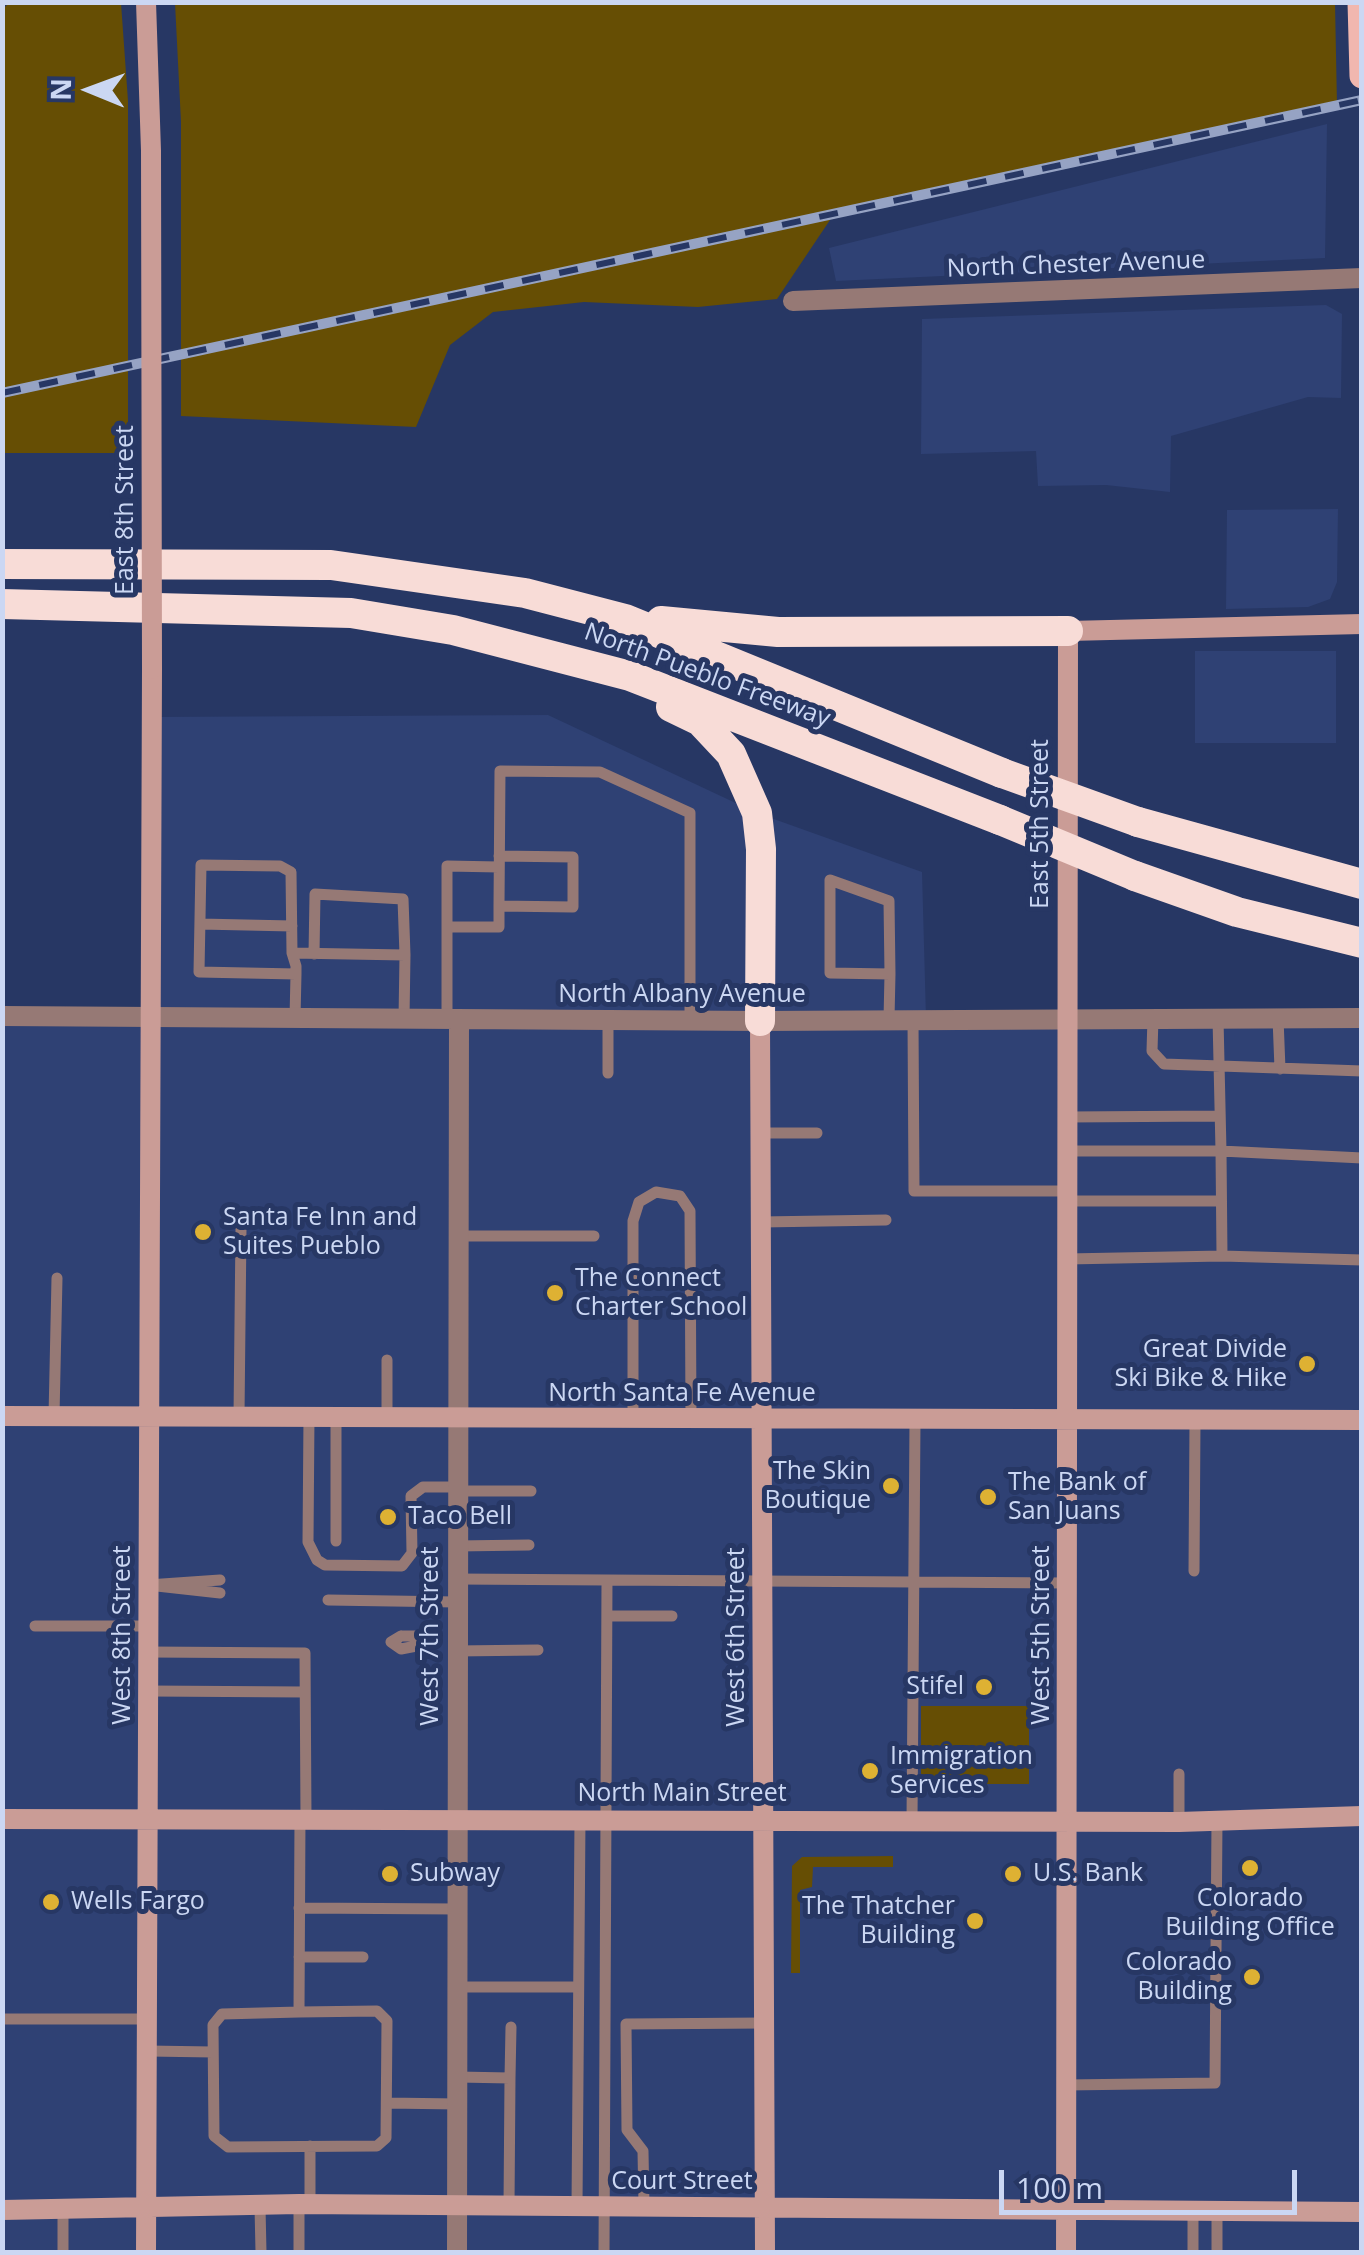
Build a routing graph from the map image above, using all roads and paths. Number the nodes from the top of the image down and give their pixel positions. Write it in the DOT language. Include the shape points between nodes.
graph roads {
  1 [pos="146,2"];
  2 [pos="1360,2"];
  3 [pos="1362,76"];
  4 [pos="1362,278"];
  5 [pos="794,301"];
  6 [pos="2,564"];
  7 [pos="2,604"];
  8 [pos="626,619"];
  9 [pos="1362,624"];
  10 [pos="1068,631"];
  11 [pos="584,661"];
  12 [pos="499,861"];
  13 [pos="1362,884"];
  14 [pos="499,906"];
  15 [pos="200,924"];
  16 [pos="292,926"];
  17 [pos="447,927"];
  18 [pos="1352,943"];
  19 [pos="292,953"];
  20 [pos="314,954"];
  21 [pos="405,955"];
  22 [pos="296,974"];
  23 [pos="890,974"];
  24 [pos="2,1016"];
  25 [pos="151,1017"];
  26 [pos="296,1018"];
  27 [pos="1067,1018"];
  28 [pos="1153,1018"];
  29 [pos="1218,1018"];
  30 [pos="1278,1018"];
  31 [pos="1362,1018"];
  32 [pos="404,1019"];
  33 [pos="453,1019"];
  34 [pos="913,1019"];
  35 [pos="608,1020"];
  36 [pos="690,1020"];
  37 [pos="890,1020"];
  38 [pos="760,1021"];
  39 [pos="1219,1068"];
  40 [pos="1280,1069"];
  41 [pos="1362,1071"];
  42 [pos="608,1073"];
  43 [pos="1220,1116"];
  44 [pos="1067,1117"];
  45 [pos="760,1133"];
  46 [pos="817,1133"];
  47 [pos="1067,1152"];
  48 [pos="1221,1152"];
  49 [pos="1362,1158"];
  50 [pos="1067,1196"];
  51 [pos="1221,1201"];
  52 [pos="886,1220"];
  53 [pos="760,1222"];
  54 [pos="241,1229"];
  55 [pos="459,1236"];
  56 [pos="594,1236"];
  57 [pos="1222,1256"];
  58 [pos="1067,1258"];
  59 [pos="1362,1260"];
  60 [pos="57,1278"];
  61 [pos="388,1360"];
  62 [pos="2,1416"];
  63 [pos="54,1416"];
  64 [pos="148,1416"];
  65 [pos="240,1416"];
  66 [pos="309,1416"];
  67 [pos="336,1416"];
  68 [pos="388,1416"];
  69 [pos="458,1417"];
  70 [pos="633,1418"];
  71 [pos="691,1419"];
  72 [pos="761,1420"];
  73 [pos="1362,1420"];
  74 [pos="914,1421"];
  75 [pos="1195,1421"];
  76 [pos="1066,1422"];
  77 [pos="457,1489"];
  78 [pos="531,1491"];
  79 [pos="336,1541"];
  80 [pos="529,1545"];
  81 [pos="456,1546"];
  82 [pos="1194,1571"];
  83 [pos="456,1579"];
  84 [pos="607,1580"];
  85 [pos="762,1581"];
  86 [pos="914,1582"];
  87 [pos="1067,1583"];
  88 [pos="148,1585"];
  89 [pos="220,1587"];
  90 [pos="328,1600"];
  91 [pos="456,1602"];
  92 [pos="607,1616"];
  93 [pos="672,1616"];
  94 [pos="35,1626"];
  95 [pos="148,1626"];
  96 [pos="432,1643"];
  97 [pos="456,1647"];
  98 [pos="538,1650"];
  99 [pos="148,1652"];
  100 [pos="148,1691"];
  101 [pos="305,1692"];
  102 [pos="1179,1774"];
  103 [pos="1362,1816"];
  104 [pos="303,1818"];
  105 [pos="458,1818"];
  106 [pos="2,1819"];
  107 [pos="148,1819"];
  108 [pos="580,1819"];
  109 [pos="606,1819"];
  110 [pos="763,1820"];
  111 [pos="912,1820"];
  112 [pos="1067,1822"];
  113 [pos="1179,1822"];
  114 [pos="1217,1822"];
  115 [pos="300,1908"];
  116 [pos="458,1909"];
  117 [pos="299,1957"];
  118 [pos="363,1957"];
  119 [pos="458,1987"];
  120 [pos="577,1987"];
  121 [pos="298,2012"];
  122 [pos="2,2019"];
  123 [pos="148,2019"];
  124 [pos="764,2022"];
  125 [pos="604,2024"];
  126 [pos="626,2024"];
  127 [pos="511,2027"];
  128 [pos="148,2051"];
  129 [pos="214,2052"];
  130 [pos="458,2077"];
  131 [pos="510,2078"];
  132 [pos="1066,2085"];
  133 [pos="387,2103"];
  134 [pos="458,2104"];
  135 [pos="310,2146"];
  136 [pos="304,2204"];
  137 [pos="457,2205"];
  138 [pos="509,2206"];
  139 [pos="576,2206"];
  140 [pos="604,2206"];
  141 [pos="644,2206"];
  142 [pos="260,2207"];
  143 [pos="765,2208"];
  144 [pos="2,2210"];
  145 [pos="63,2210"];
  146 [pos="146,2210"];
  147 [pos="1066,2210"];
  148 [pos="1194,2210"];
  149 [pos="1217,2211"];
  150 [pos="1362,2212"];
  151 [pos="63,2252"];
  152 [pos="146,2252"];
  153 [pos="261,2252"];
  154 [pos="300,2252"];
  155 [pos="457,2252"];
  156 [pos="604,2252"];
  157 [pos="765,2252"];
  158 [pos="1066,2252"];
  159 [pos="1193,2252"];
  160 [pos="1216,2252"];
  1 -- 25 [label="street, East 8th Street, bridge"];
  2 -- 3 [label="main road"];
  4 -- 5 [label="street, North Chester Avenue"];
  6 -- 8 [label="highway, North Pueblo Freeway" via="331,565 470,582"];
  7 -- 11 [label="highway, North Pueblo Freeway" via="351,613"];
  8 -- 10 [label="highway" via="778,632"];
  8 -- 13 [label="highway, North Pueblo Freeway, bridge" via="1138,822"];
  9 -- 10 [label="street"];
  10 -- 27 [label="street, East 5th Street"];
  11 -- 18 [label="highway, North Pueblo Freeway, bridge" via="1135,876"];
  11 -- 38 [label="highway" via="700,721 747,782 761,848"];
  12 -- 14 [label="lane"];
  12 -- 14 [label="lane" via="573,857 573,907"];
  12 -- 17 [label="lane" via="447,866"];
  12 -- 36 [label="lane" via="500,771 600,772 690,813"];
  14 -- 17 [label="lane" via="498,927"];
  15 -- 16 [label="lane"];
  15 -- 16 [label="lane" via="202,865 280,866 291,872"];
  15 -- 22 [label="lane" via="199,972"];
  16 -- 19 [label="lane"];
  17 -- 33 [label="lane"];
  19 -- 20 [label="lane"];
  19 -- 22 [label="lane"];
  20 -- 21 [label="lane"];
  20 -- 21 [label="lane" via="316,894 332,894 404,899"];
  21 -- 32 [label="lane"];
  22 -- 26 [label="lane"];
  23 -- 23 [label="lane" via="889,901 830,880 830,974"];
  23 -- 37 [label="lane"];
  24 -- 25 [label="street, North Albany Avenue"];
  25 -- 26 [label="street, North Albany Avenue"];
  25 -- 64 [label="street, West 8th Street"];
  26 -- 32 [label="street, North Albany Avenue"];
  27 -- 28 [label="street, North Albany Avenue"];
  27 -- 34 [label="street, North Albany Avenue"];
  27 -- 44 [label="street, West 5th Street"];
  28 -- 29 [label="street, North Albany Avenue"];
  28 -- 39 [label="lane" via="1158,1060"];
  29 -- 30 [label="street, North Albany Avenue"];
  29 -- 39 [label="lane"];
  30 -- 31 [label="street, North Albany Avenue"];
  30 -- 40 [label="lane"];
  32 -- 33 [label="street, North Albany Avenue"];
  33 -- 35 [label="street, North Albany Avenue"];
  33 -- 55 [label="street, West 7th Street"];
  34 -- 37 [label="street, North Albany Avenue"];
  34 -- 50 [label="lane" via="914,1191"];
  35 -- 36 [label="street, North Albany Avenue"];
  35 -- 42 [label="lane"];
  36 -- 38 [label="street, North Albany Avenue"];
  37 -- 38 [label="street, North Albany Avenue"];
  38 -- 45 [label="street, West 6th Street"];
  39 -- 40 [label="lane"];
  39 -- 43 [label="lane"];
  40 -- 41 [label="lane"];
  43 -- 44 [label="lane"];
  43 -- 48 [label="lane"];
  44 -- 47 [label="street, West 5th Street"];
  45 -- 46 [label="lane"];
  45 -- 53 [label="street, West 6th Street"];
  47 -- 48 [label="lane"];
  47 -- 50 [label="street, West 5th Street"];
  48 -- 49 [label="lane"];
  48 -- 51 [label="lane"];
  50 -- 51 [label="lane"];
  50 -- 58 [label="street, West 5th Street"];
  51 -- 57 [label="lane"];
  52 -- 53 [label="lane"];
  53 -- 72 [label="street, West 6th Street"];
  54 -- 65 [label="lane"];
  55 -- 56 [label="lane"];
  55 -- 69 [label="street, West 7th Street"];
  57 -- 58 [label="lane"];
  57 -- 59 [label="lane"];
  58 -- 76 [label="street, West 5th Street"];
  60 -- 63 [label="lane"];
  61 -- 68 [label="lane"];
  62 -- 63 [label="street, North Santa Fe Avenue"];
  63 -- 64 [label="street, North Santa Fe Avenue"];
  64 -- 65 [label="street, North Santa Fe Avenue"];
  64 -- 88 [label="street, West 8th Street"];
  65 -- 66 [label="street, North Santa Fe Avenue"];
  66 -- 67 [label="street, North Santa Fe Avenue"];
  66 -- 77 [label="lane" via="308,1542 324,1565 402,1566 412,1553 411,1496 422,1487"];
  67 -- 68 [label="street, North Santa Fe Avenue"];
  67 -- 79 [label="lane"];
  68 -- 69 [label="street, North Santa Fe Avenue"];
  69 -- 70 [label="street, North Santa Fe Avenue"];
  69 -- 77 [label="street, West 7th Street"];
  70 -- 71 [label="street, North Santa Fe Avenue"];
  70 -- 71 [label="lane" via="633,1221 639,1202 656,1192 680,1196 690,1211"];
  71 -- 72 [label="street, North Santa Fe Avenue"];
  72 -- 74 [label="street, North Santa Fe Avenue"];
  72 -- 85 [label="street, West 6th Street"];
  73 -- 75 [label="street, North Santa Fe Avenue"];
  74 -- 76 [label="street, North Santa Fe Avenue"];
  74 -- 86 [label="lane"];
  75 -- 76 [label="street, North Santa Fe Avenue"];
  75 -- 82 [label="lane"];
  76 -- 87 [label="street, West 5th Street"];
  77 -- 78 [label="lane"];
  77 -- 81 [label="street, West 7th Street"];
  80 -- 81 [label="lane"];
  81 -- 83 [label="street, West 7th Street"];
  83 -- 84 [label="lane"];
  83 -- 91 [label="street, West 7th Street"];
  84 -- 85 [label="lane"];
  84 -- 92 [label="lane"];
  85 -- 86 [label="lane"];
  85 -- 110 [label="street, West 6th Street"];
  86 -- 87 [label="lane"];
  86 -- 111 [label="lane"];
  87 -- 112 [label="street, West 5th Street"];
  88 -- 89 [label="lane"];
  88 -- 95 [label="street, West 8th Street"];
  90 -- 91 [label="lane"];
  91 -- 97 [label="street, West 7th Street"];
  92 -- 93 [label="lane"];
  92 -- 109 [label="lane"];
  94 -- 95 [label="lane"];
  95 -- 99 [label="street, West 8th Street"];
  96 -- 97 [label="lane"];
  97 -- 98 [label="lane"];
  97 -- 105 [label="street, West 7th Street"];
  99 -- 100 [label="street, West 8th Street"];
  99 -- 101 [label="lane" via="305,1654"];
  100 -- 101 [label="lane"];
  100 -- 107 [label="street, West 8th Street"];
  101 -- 104 [label="lane"];
  102 -- 113 [label="lane"];
  103 -- 114 [label="street, North Main Street"];
  104 -- 105 [label="street, North Main Street"];
  104 -- 107 [label="street, North Main Street"];
  104 -- 115 [label="lane"];
  105 -- 108 [label="street, North Main Street"];
  105 -- 116 [label="street, West 7th Street"];
  106 -- 107 [label="street, North Main Street"];
  107 -- 123 [label="street, West 8th Street"];
  108 -- 109 [label="street, North Main Street"];
  108 -- 120 [label="lane"];
  109 -- 110 [label="street, North Main Street"];
  109 -- 125 [label="lane"];
  110 -- 111 [label="street, North Main Street"];
  110 -- 124 [label="street, West 6th Street"];
  111 -- 112 [label="street, North Main Street"];
  112 -- 113 [label="street, North Main Street"];
  112 -- 132 [label="street, West 5th Street"];
  113 -- 114 [label="street, North Main Street"];
  114 -- 132 [label="lane" via="1215,2082"];
  115 -- 116 [label="lane"];
  115 -- 117 [label="lane"];
  116 -- 119 [label="street, West 7th Street"];
  117 -- 118 [label="lane"];
  117 -- 121 [label="lane"];
  119 -- 120 [label="lane"];
  119 -- 130 [label="street, West 7th Street"];
  120 -- 139 [label="lane"];
  121 -- 129 [label="lane" via="222,2014 213,2025"];
  121 -- 133 [label="lane" via="377,2011 387,2021"];
  122 -- 123 [label="lane"];
  123 -- 128 [label="street, West 8th Street"];
  124 -- 126 [label="lane"];
  124 -- 143 [label="street, West 6th Street"];
  125 -- 126 [label="lane"];
  125 -- 140 [label="lane"];
  126 -- 141 [label="lane" via="627,2130 643,2151"];
  127 -- 131 [label="lane"];
  128 -- 129 [label="lane"];
  128 -- 146 [label="street, West 8th Street"];
  129 -- 135 [label="lane" via="214,2136 228,2146"];
  130 -- 131 [label="lane"];
  130 -- 134 [label="street, West 7th Street"];
  131 -- 138 [label="lane"];
  132 -- 147 [label="street, West 5th Street"];
  133 -- 134 [label="lane"];
  133 -- 135 [label="lane" via="386,2138 377,2146"];
  134 -- 137 [label="street, West 7th Street"];
  135 -- 136 [label="lane"];
  136 -- 137 [label="street, Court Street"];
  136 -- 142 [label="street, Court Street"];
  136 -- 154 [label="lane"];
  137 -- 138 [label="street, Court Street"];
  137 -- 155 [label="street, West 7th Street"];
  138 -- 139 [label="street, Court Street"];
  139 -- 140 [label="street, Court Street"];
  140 -- 141 [label="street, Court Street"];
  140 -- 156 [label="lane"];
  141 -- 143 [label="street, Court Street"];
  142 -- 146 [label="street, Court Street"];
  142 -- 153 [label="lane"];
  143 -- 147 [label="street, Court Street"];
  143 -- 157 [label="street, West 6th Street"];
  144 -- 145 [label="street, Court Street"];
  145 -- 146 [label="street, Court Street"];
  145 -- 151 [label="lane"];
  146 -- 152 [label="street, West 8th Street"];
  147 -- 148 [label="street, Court Street"];
  147 -- 158 [label="street, West 5th Street"];
  148 -- 149 [label="street, Court Street"];
  148 -- 159 [label="lane"];
  149 -- 150 [label="street, Court Street"];
  149 -- 160 [label="lane"];
}
